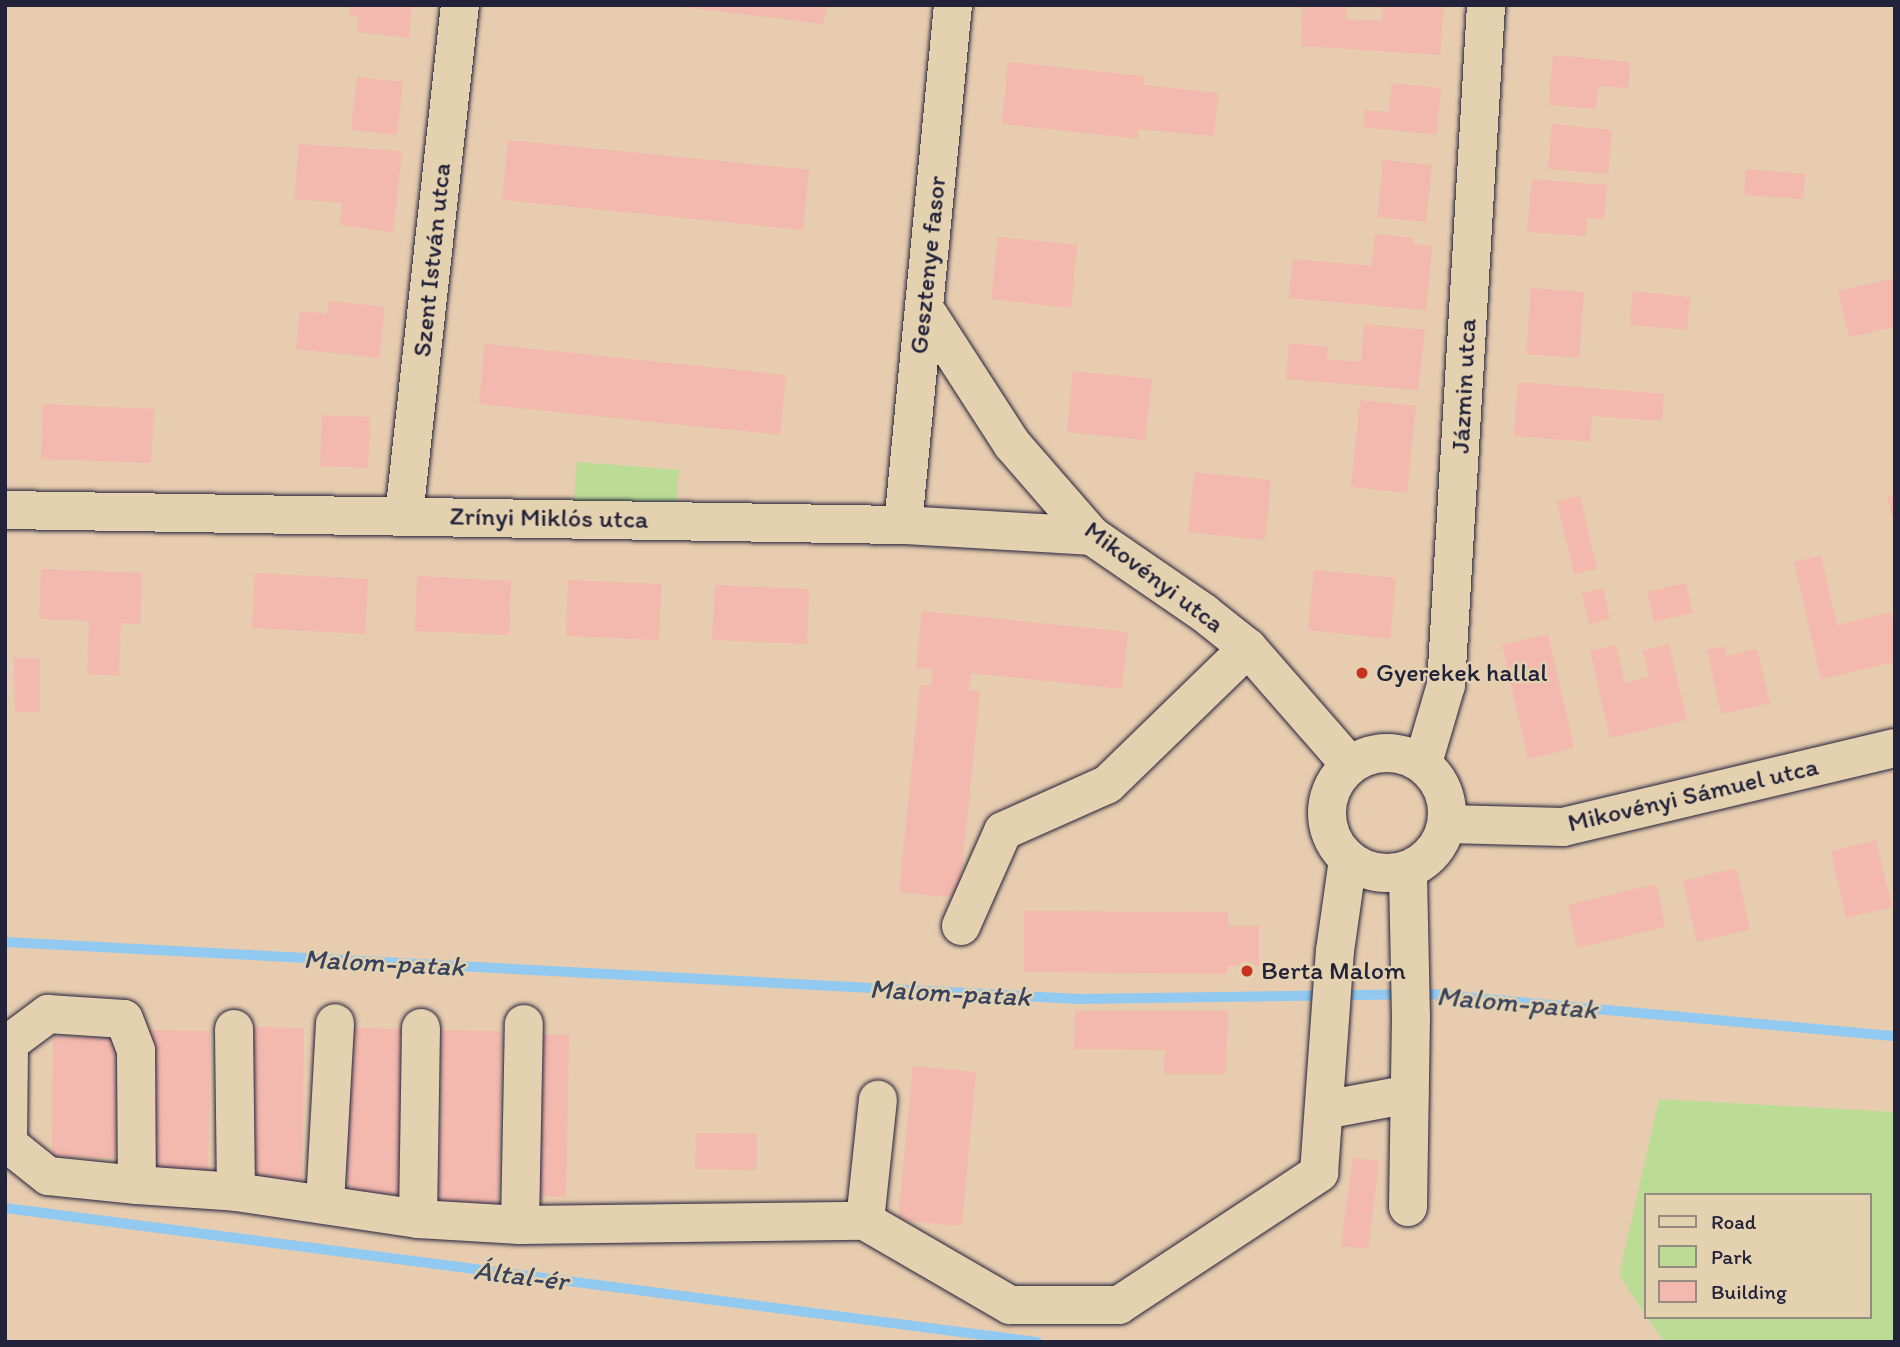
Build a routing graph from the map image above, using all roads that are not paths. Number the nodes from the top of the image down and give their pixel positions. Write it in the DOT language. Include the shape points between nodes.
graph roads {
  1 [pos="460,5"];
  2 [pos="953,5"];
  3 [pos="1486,5"];
  4 [pos="924,308"];
  5 [pos="5,510"];
  6 [pos="404,516"];
  7 [pos="903,525"];
  8 [pos="1092,536"];
  9 [pos="1248,649"];
  10 [pos="1895,748"];
  11 [pos="1423,763"];
  12 [pos="1350,765"];
  13 [pos="1447,824"];
  14 [pos="1348,860"];
  15 [pos="1408,871"];
  16 [pos="961,926"];
  17 [pos="335,1023"];
  18 [pos="524,1024"];
  19 [pos="421,1028"];
  20 [pos="234,1029"];
  21 [pos="1410,1094"];
  22 [pos="878,1100"];
  23 [pos="1324,1110"];
  24 [pos="137,1185"];
  25 [pos="236,1192"];
  26 [pos="324,1203"];
  27 [pos="1408,1207"];
  28 [pos="418,1219"];
  29 [pos="866,1221"];
  30 [pos="520,1225"];
  1 -- 6 [label="street, Szent István utca"];
  2 -- 4 [label="street, Gesztenye fasor"];
  3 -- 11 [label="street, Jázmin utca" via="1446,685"];
  4 -- 7 [label="street, Gesztenye fasor"];
  4 -- 8 [label="street, Mikovényi utca" via="1012,444"];
  5 -- 6 [label="street, Zrínyi Miklós utca"];
  6 -- 7 [label="street, Zrínyi Miklós utca"];
  7 -- 8 [label="street, Zrínyi Miklós utca"];
  8 -- 9 [label="street, Mikovényi utca"];
  9 -- 12 [label="street, Mikovényi utca"];
  9 -- 16 [label="street" via="1108,784 1003,831"];
  10 -- 13 [label="street, Mikovényi Sámuel utca" via="1563,827"];
  11 -- 12 [label="street" via="1404,755 1376,754"];
  11 -- 13 [label="street" via="1445,794"];
  12 -- 14 [label="street" via="1333,786 1327,812 1332,839"];
  13 -- 15 [label="street" via="1433,853"];
  14 -- 15 [label="street" via="1376,874"];
  14 -- 23 [label="street" via="1335,951"];
  15 -- 21 [label="street"];
  17 -- 26 [label="street"];
  18 -- 30 [label="street"];
  19 -- 28 [label="street"];
  20 -- 25 [label="street"];
  21 -- 23 [label="street"];
  21 -- 27 [label="street"];
  22 -- 29 [label="street"];
  23 -- 29 [label="street" via="1319,1173 1119,1305 1010,1305"];
  24 -- 24 [label="street" via="136,1051 124,1019 48,1014 9,1042 8,1144 48,1176"];
  24 -- 25 [label="street"];
  25 -- 26 [label="street"];
  26 -- 28 [label="street"];
  28 -- 30 [label="street"];
  29 -- 30 [label="street"];
}
